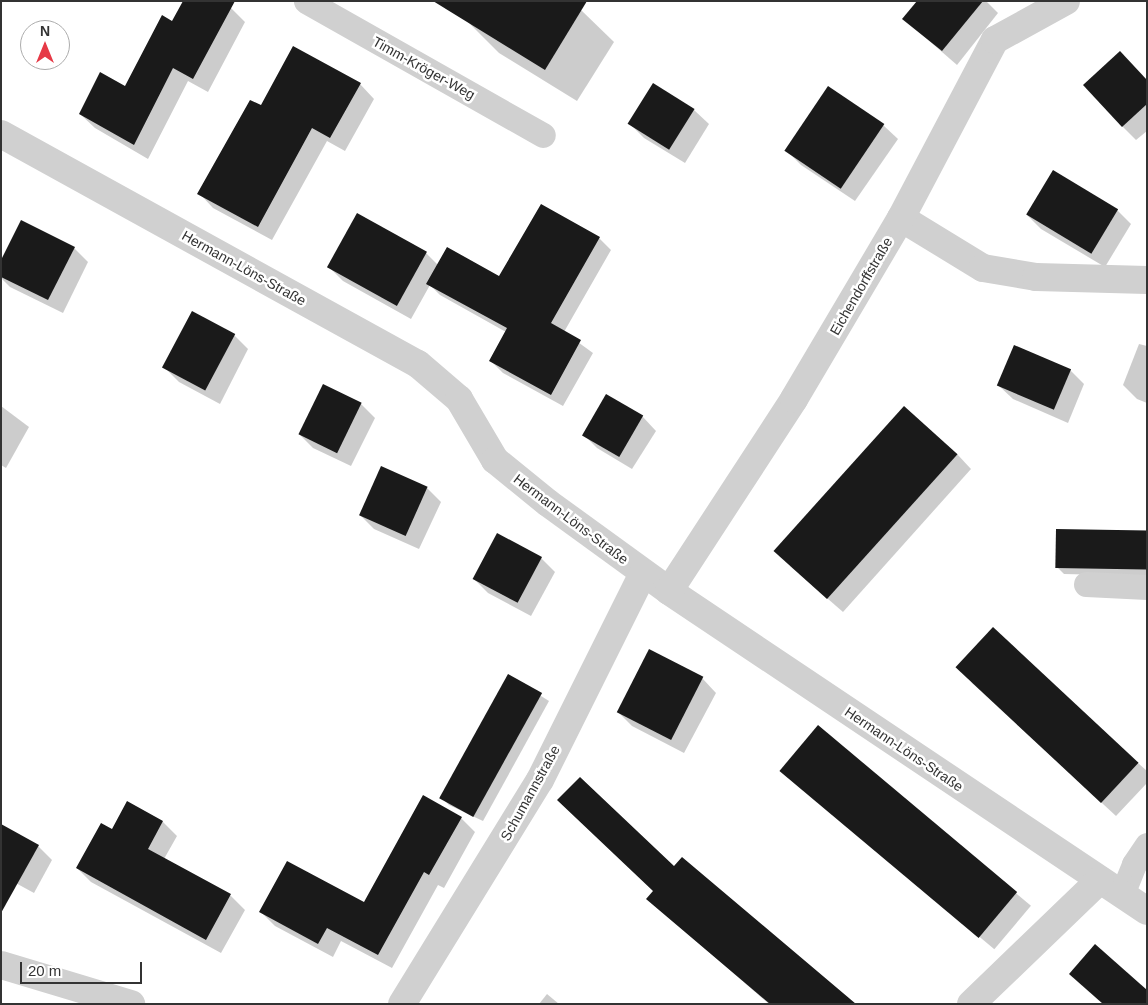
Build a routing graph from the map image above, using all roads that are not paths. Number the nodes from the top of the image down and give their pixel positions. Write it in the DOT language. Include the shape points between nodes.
graph roads {
  1 [pos="306,1"];
  2 [pos="1066,1"];
  3 [pos="1,134"];
  4 [pos="543,135"];
  5 [pos="901,218"];
  6 [pos="1147,280"];
  7 [pos="644,573"];
  8 [pos="1086,584"];
  9 [pos="1147,587"];
  10 [pos="669,591"];
  11 [pos="1147,845"];
  12 [pos="1111,887"];
  13 [pos="1147,911"];
  14 [pos="1,965"];
  15 [pos="130,1004"];
  16 [pos="402,1004"];
  17 [pos="971,1004"];
  1 -- 4 [label="lane, Timm-Kröger-Weg"];
  2 -- 5 [label="street, Eichendorffstraße" via="995,40"];
  3 -- 7 [label="street, Hermann-Löns-Straße" via="418,364 459,399 495,460"];
  5 -- 6 [label="street" via="983,268 1036,277"];
  5 -- 10 [label="street, Eichendorffstraße" via="794,399"];
  7 -- 10 [label="street, Hermann-Löns-Straße"];
  7 -- 16 [label="street, Schumannstraße" via="540,780"];
  8 -- 9 [label="lane"];
  10 -- 12 [label="street, Hermann-Löns-Straße"];
  11 -- 12 [label="lane"];
  12 -- 13 [label="street, Hermann-Löns-Straße"];
  12 -- 17 [label="street"];
  14 -- 15 [label="street"];
}
